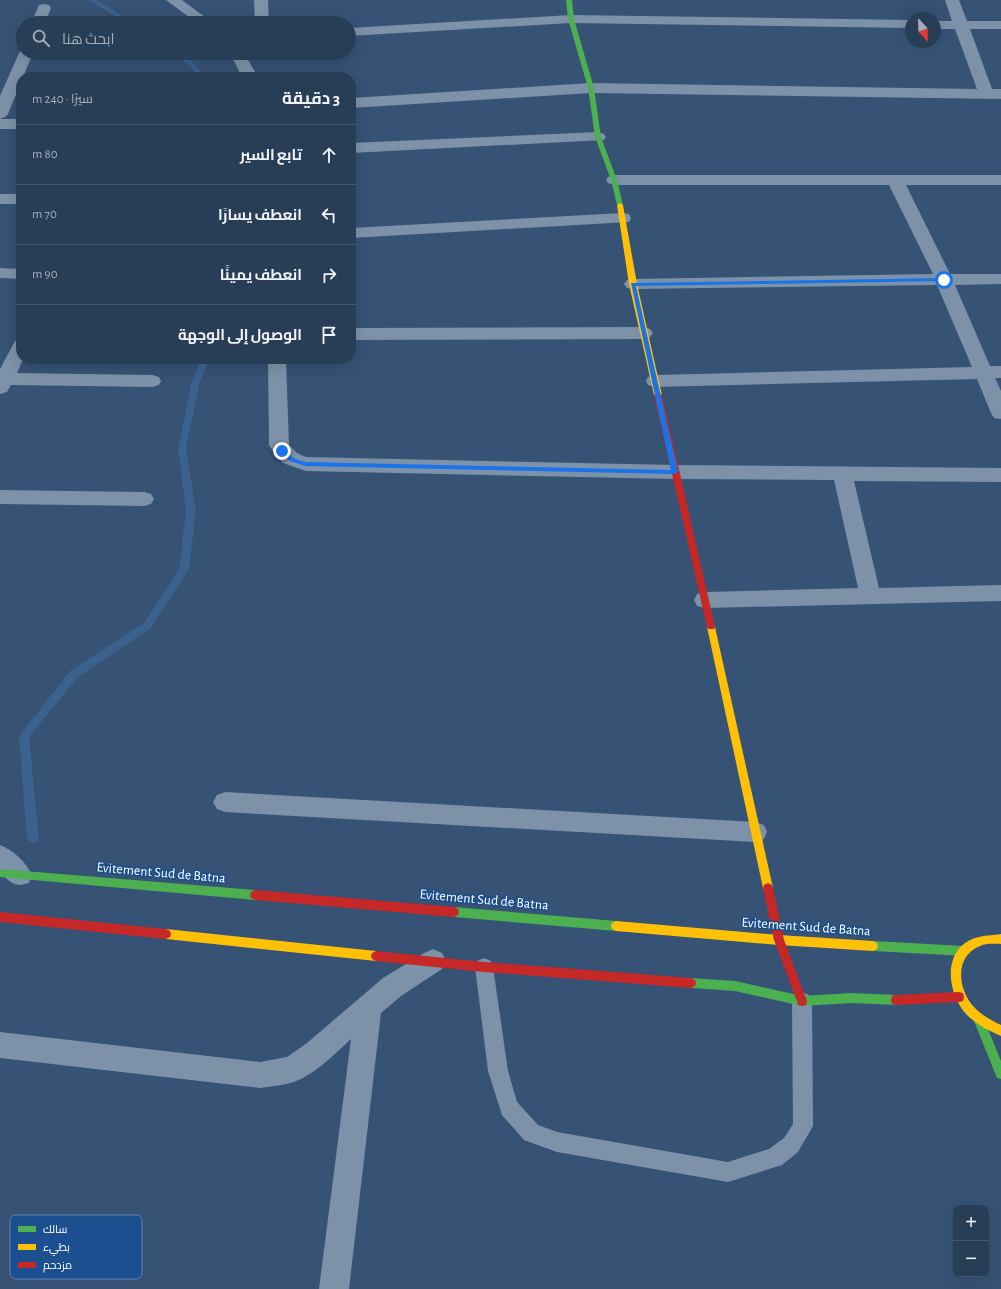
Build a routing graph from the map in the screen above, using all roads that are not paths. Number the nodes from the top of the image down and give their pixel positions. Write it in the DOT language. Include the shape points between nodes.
graph roads {
  1 [pos="173,0"];
  2 [pos="261,0"];
  3 [pos="569,0"];
  4 [pos="952,0"];
  5 [pos="44,8"];
  6 [pos="41,16"];
  7 [pos="196,16"];
  8 [pos="262,16"];
  9 [pos="571,19"];
  10 [pos="905,24"];
  11 [pos="941,25"];
  12 [pos="961,25"];
  13 [pos="1001,26"];
  14 [pos="356,32"];
  15 [pos="23,60"];
  16 [pos="241,60"];
  17 [pos="18,72"];
  18 [pos="247,72"];
  19 [pos="16,76"];
  20 [pos="591,88"];
  21 [pos="993,94"];
  22 [pos="356,103"];
  23 [pos="0,114"];
  24 [pos="0,124"];
  25 [pos="16,124"];
  26 [pos="598,137"];
  27 [pos="356,148"];
  28 [pos="614,180"];
  29 [pos="895,180"];
  30 [pos="1001,180"];
  31 [pos="0,199"];
  32 [pos="16,199"];
  33 [pos="623,218"];
  34 [pos="356,233"];
  35 [pos="0,273"];
  36 [pos="16,274"];
  37 [pos="1001,279"];
  38 [pos="944,280"];
  39 [pos="633,284"];
  40 [pos="644,333"];
  41 [pos="356,334"];
  42 [pos="16,355"];
  43 [pos="277,364"];
  44 [pos="992,373"];
  45 [pos="152,381"];
  46 [pos="655,381"];
  47 [pos="2,382"];
  48 [pos="1001,413"];
  49 [pos="675,472"];
  50 [pos="842,474"];
  51 [pos="1001,474"];
  52 [pos="0,497"];
  53 [pos="144,499"];
  54 [pos="1001,593"];
  55 [pos="870,596"];
  56 [pos="705,600"];
  57 [pos="225,802"];
  58 [pos="755,832"];
  59 [pos="0,856"];
  60 [pos="10,874"];
  61 [pos="0,917"];
  62 [pos="1001,939"];
  63 [pos="779,940"];
  64 [pos="965,950"];
  65 [pos="433,961"];
  66 [pos="484,967"];
  67 [pos="959,997"];
  68 [pos="802,1001"];
  69 [pos="369,1006"];
  70 [pos="979,1021"];
  71 [pos="1001,1031"];
  72 [pos="0,1045"];
  73 [pos="1001,1074"];
  74 [pos="334,1289"];
  1 -- 7 [label="street"];
  2 -- 8 [label="street"];
  3 -- 9 [label="main road"];
  4 -- 12 [label="street"];
  5 -- 6 [label="street"];
  9 -- 10 [label="street"];
  9 -- 14 [label="street"];
  9 -- 20 [label="main road"];
  11 -- 12 [label="street"];
  12 -- 13 [label="street"];
  12 -- 21 [label="street"];
  15 -- 17 [label="street"];
  16 -- 18 [label="street"];
  19 -- 23 [label="street"];
  20 -- 21 [label="street"];
  20 -- 22 [label="street"];
  20 -- 26 [label="main road"];
  24 -- 25 [label="street"];
  26 -- 27 [label="street"];
  26 -- 28 [label="main road"];
  28 -- 29 [label="street"];
  28 -- 33 [label="main road"];
  29 -- 30 [label="street"];
  29 -- 38 [label="street"];
  31 -- 32 [label="street"];
  33 -- 34 [label="street"];
  33 -- 39 [label="main road"];
  35 -- 36 [label="street"];
  37 -- 38 [label="street"];
  38 -- 39 [label="street"];
  38 -- 44 [label="street"];
  39 -- 40 [label="main road"];
  40 -- 41 [label="street"];
  40 -- 46 [label="main road"];
  42 -- 47 [label="street"];
  43 -- 49 [label="street" via="278,445 286,456 294,461 306,464"];
  44 -- 46 [label="street"];
  44 -- 48 [label="street"];
  45 -- 47 [label="street"];
  46 -- 49 [label="main road"];
  49 -- 50 [label="street"];
  49 -- 56 [label="main road"];
  50 -- 51 [label="street"];
  50 -- 55 [label="street"];
  52 -- 53 [label="street"];
  54 -- 55 [label="street"];
  55 -- 56 [label="street"];
  56 -- 58 [label="main road"];
  57 -- 58 [label="street"];
  58 -- 63 [label="main road"];
  59 -- 60 [label="street"];
  60 -- 63 [label="main road, Evitement Sud de Batna"];
  61 -- 65 [label="main road"];
  62 -- 64 [label="main road" via="979,941"];
  63 -- 64 [label="main road, Evitement Sud de Batna"];
  63 -- 68 [label="main road"];
  64 -- 67 [label="main road" via="959,957 955,970 954,983"];
  65 -- 66 [label="main road"];
  65 -- 69 [label="street" via="392,987"];
  66 -- 68 [label="main road" via="735,986"];
  66 -- 68 [label="lane" via="498,1071 509,1108 531,1134 557,1142 728,1172 775,1158 791,1145 803,1126"];
  67 -- 68 [label="main road"];
  67 -- 70 [label="main road"];
  69 -- 72 [label="street" via="317,1052 293,1069 260,1075"];
  69 -- 74 [label="street"];
  70 -- 71 [label="main road"];
  70 -- 73 [label="main road"];
}
